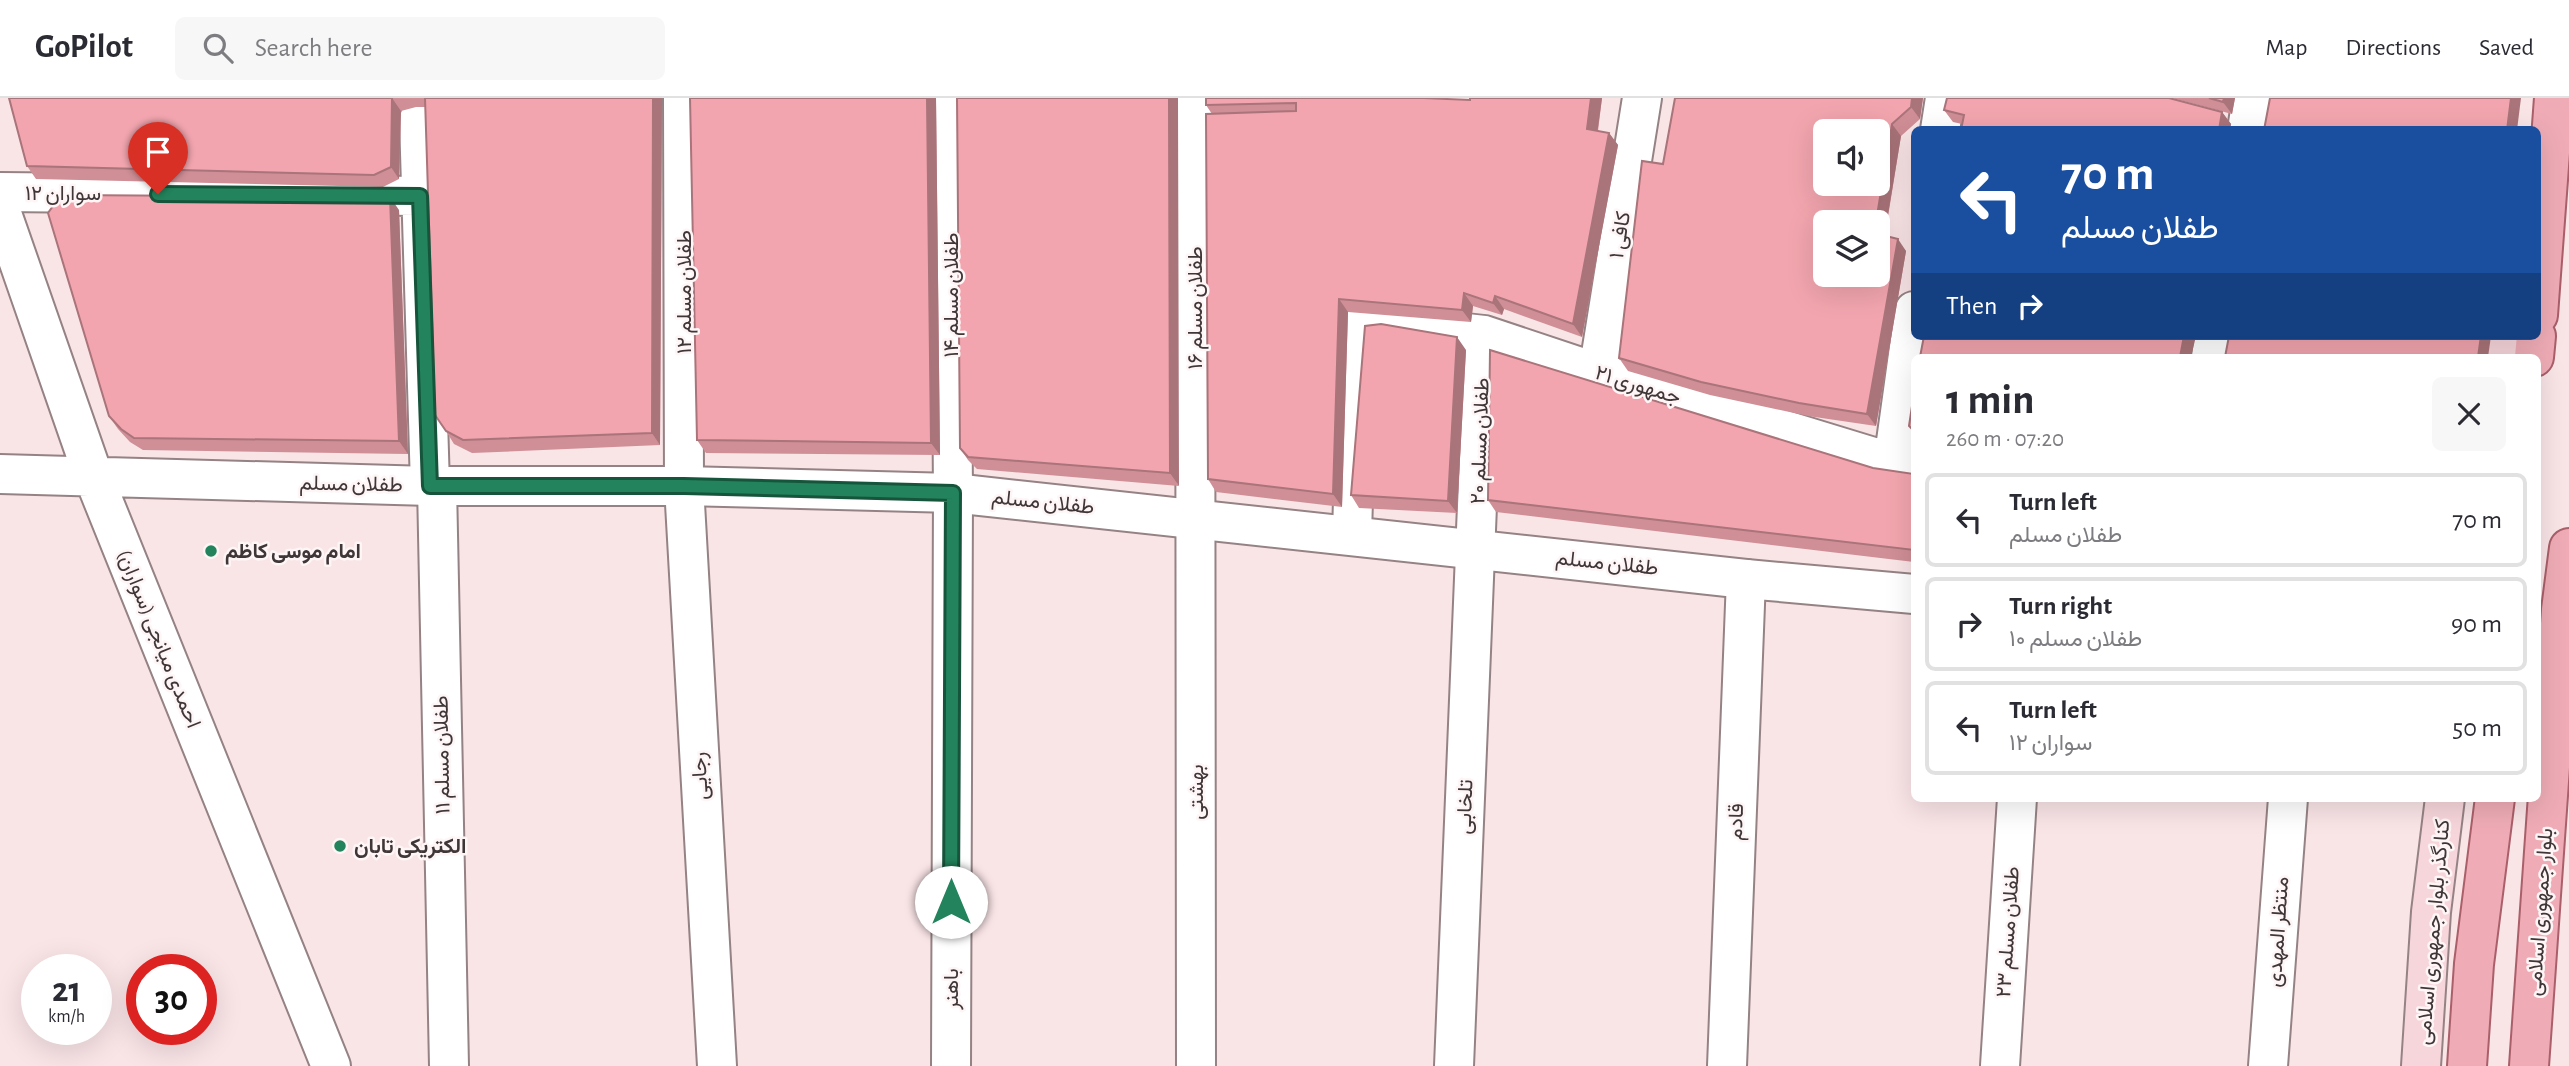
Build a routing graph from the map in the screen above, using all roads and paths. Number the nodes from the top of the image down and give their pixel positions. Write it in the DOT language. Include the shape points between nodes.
graph roads {
  1 [pos="683,98"];
  2 [pos="950,98"];
  3 [pos="1195,98"];
  4 [pos="1642,98"];
  5 [pos="1945,98"];
  6 [pos="2252,98"];
  7 [pos="2554,98"];
  8 [pos="419,119"];
  9 [pos="1941,126"];
  10 [pos="2248,126"];
  11 [pos="0,192"];
  12 [pos="420,196"];
  13 [pos="0,208"];
  14 [pos="2557,222"];
  15 [pos="2541,271"];
  16 [pos="1484,335"];
  17 [pos="1911,357"];
  18 [pos="1598,373"];
  19 [pos="1904,464"];
  20 [pos="0,474"];
  21 [pos="94,478"];
  22 [pos="433,486"];
  23 [pos="684,486"];
  24 [pos="953,493"];
  25 [pos="1195,519"];
  26 [pos="1352,536"];
  27 [pos="1475,548"];
  28 [pos="2569,548"];
  29 [pos="1746,579"];
  30 [pos="1911,594"];
  31 [pos="2017,802"];
  32 [pos="2288,802"];
  33 [pos="2445,802"];
  34 [pos="2495,802"];
  35 [pos="2474,964"];
  36 [pos="331,1066"];
  37 [pos="449,1066"];
  38 [pos="716,1066"];
  39 [pos="951,1066"];
  40 [pos="1196,1066"];
  41 [pos="1454,1066"];
  42 [pos="1727,1066"];
  43 [pos="2000,1066"];
  44 [pos="2268,1066"];
  45 [pos="2421,1066"];
  46 [pos="2446,1066"];
  47 [pos="2467,1066"];
  48 [pos="2529,1066"];
  1 -- 23 [label="street, طفلان مسلم ۱۲"];
  2 -- 24 [label="street, طفلان مسلم ۱۴"];
  3 -- 25 [label="street, طفلان مسلم ۱۶"];
  4 -- 18 [label="street, کافی ۱"];
  5 -- 9 [label="street"];
  6 -- 10 [label="street"];
  7 -- 14 [label="main road"];
  8 -- 12 [label="street, طفلان مسلم ۱۱"];
  11 -- 12 [label="street, سواران ۱۲"];
  12 -- 22 [label="street, طفلان مسلم ۱۱"];
  13 -- 21 [label="street, احمدی میانجی (سواران)"];
  14 -- 15 [label="main road"];
  16 -- 18 [label="street, جمهوری ۲۱"];
  16 -- 26 [label="street, جمهوری ۲۱" via="1358,321"];
  16 -- 27 [label="street, طفلان مسلم ۲۰"];
  17 -- 19 [label="street"];
  18 -- 19 [label="street, جمهوری ۲۱"];
  20 -- 21 [label="street, طفلان مسلم"];
  21 -- 22 [label="street, طفلان مسلم"];
  21 -- 36 [label="street, احمدی میانجی (سواران)"];
  22 -- 23 [label="street, طفلان مسلم"];
  22 -- 37 [label="street, طفلان مسلم ۱۱"];
  23 -- 24 [label="street, طفلان مسلم"];
  23 -- 38 [label="street, رجایی"];
  24 -- 25 [label="street, طفلان مسلم"];
  24 -- 39 [label="street, باهنر"];
  25 -- 26 [label="street, طفلان مسلم"];
  25 -- 40 [label="street, بهشتی"];
  26 -- 27 [label="street, طفلان مسلم"];
  27 -- 29 [label="street, طفلان مسلم"];
  27 -- 41 [label="street, تلخابی"];
  28 -- 48 [label="main road, بلوار جمهوری اسلامی"];
  29 -- 30 [label="street, طفلان مسلم"];
  29 -- 42 [label="street, قادم"];
  31 -- 43 [label="street, طفلان مسلم ۲۳"];
  32 -- 44 [label="street, منتظر المهدی"];
  33 -- 45 [label="main road, کنارگذر بلوار جمهوری اسلامی" via="2431,912"];
  34 -- 35 [label="main road"];
  35 -- 46 [label="main road"];
  35 -- 47 [label="main road"];
}
